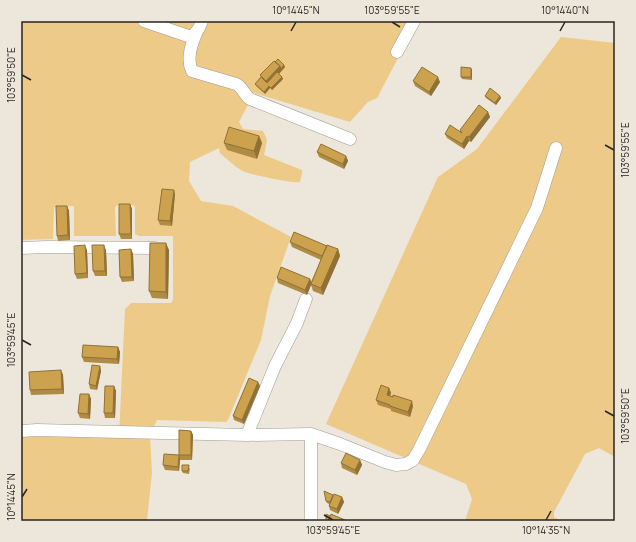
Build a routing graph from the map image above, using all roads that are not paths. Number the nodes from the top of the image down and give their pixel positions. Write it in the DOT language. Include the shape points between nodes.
graph roads {
  1 [pos="144,21"];
  2 [pos="414,21"];
  3 [pos="199,26"];
  4 [pos="397,52"];
  5 [pos="350,139"];
  6 [pos="556,148"];
  7 [pos="21,248"];
  8 [pos="155,248"];
  9 [pos="306,299"];
  10 [pos="21,431"];
  11 [pos="311,434"];
  12 [pos="247,435"];
  13 [pos="311,521"];
  1 -- 3 [label="street" via="188,36 193,36"];
  2 -- 4 [label="street"];
  3 -- 5 [label="street" via="190,49 192,71 236,84 250,99"];
  6 -- 11 [label="street" via="537,208 413,460 396,465"];
  7 -- 8 [label="street"];
  9 -- 12 [label="street"];
  10 -- 12 [label="street"];
  11 -- 12 [label="street"];
  11 -- 13 [label="street"];
}
